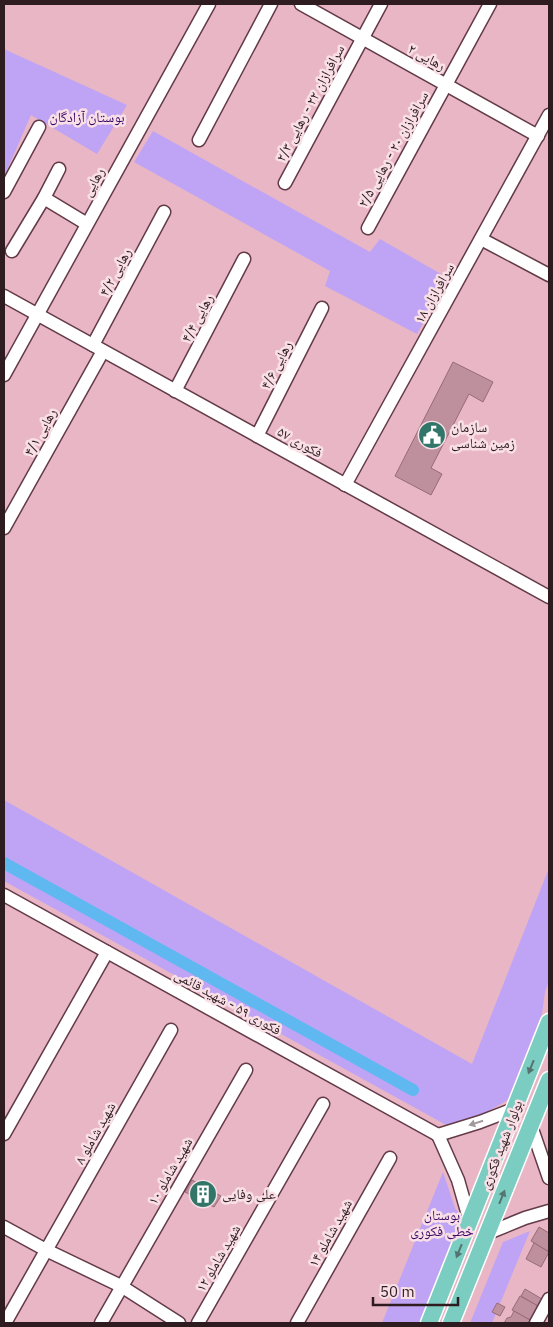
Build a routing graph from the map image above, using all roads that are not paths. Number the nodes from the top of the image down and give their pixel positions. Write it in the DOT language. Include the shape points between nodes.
graph roads {
  1 [pos="209,4"];
  2 [pos="271,4"];
  3 [pos="301,4"];
  4 [pos="381,4"];
  5 [pos="490,4"];
  6 [pos="362,37"];
  7 [pos="446,84"];
  8 [pos="545,126"];
  9 [pos="39,127"];
  10 [pos="199,140"];
  11 [pos="59,169"];
  12 [pos="285,183"];
  13 [pos="4,192"];
  14 [pos="44,198"];
  15 [pos="164,212"];
  16 [pos="87,224"];
  17 [pos="368,228"];
  18 [pos="481,239"];
  19 [pos="12,251"];
  20 [pos="244,258"];
  21 [pos="549,275"];
  22 [pos="4,296"];
  23 [pos="322,308"];
  24 [pos="37,314"];
  25 [pos="98,348"];
  26 [pos="4,375"];
  27 [pos="176,391"];
  28 [pos="257,436"];
  29 [pos="345,484"];
  30 [pos="4,528"];
  31 [pos="549,597"];
  32 [pos="4,895"];
  33 [pos="107,952"];
  34 [pos="549,1022"];
  35 [pos="170,1030"];
  36 [pos="246,1070"];
  37 [pos="549,1080"];
  38 [pos="324,1104"];
  39 [pos="514,1109"];
  40 [pos="531,1126"];
  41 [pos="4,1134"];
  42 [pos="438,1135"];
  43 [pos="390,1158"];
  44 [pos="549,1178"];
  45 [pos="549,1210"];
  46 [pos="470,1222"];
  47 [pos="4,1227"];
  48 [pos="486,1234"];
  49 [pos="46,1250"];
  50 [pos="121,1286"];
  51 [pos="549,1300"];
  52 [pos="5,1323"];
  53 [pos="101,1323"];
  54 [pos="180,1323"];
  55 [pos="198,1323"];
  56 [pos="297,1323"];
  57 [pos="429,1323"];
  58 [pos="451,1323"];
  59 [pos="536,1323"];
  1 -- 16 [label="street, رهایی"];
  2 -- 10 [label="street"];
  3 -- 6 [label="street, رهایی ۲"];
  4 -- 6 [label="street, سرافرازان ۲۲ - رهایی ۲/۳"];
  5 -- 7 [label="street, سرافرازان ۲۰ - رهایی ۲/۵"];
  6 -- 7 [label="street, رهایی ۲"];
  6 -- 12 [label="street, سرافرازان ۲۲ - رهایی ۲/۳"];
  7 -- 8 [label="street, رهایی ۲"];
  7 -- 17 [label="street, سرافرازان ۲۰ - رهایی ۲/۵"];
  8 -- 18 [label="street, سرافرازان ۱۸"];
  9 -- 13 [label="street"];
  11 -- 14 [label="street"];
  14 -- 16 [label="street"];
  14 -- 19 [label="street"];
  15 -- 25 [label="street, رهایی ۴/۲"];
  16 -- 24 [label="street, رهایی"];
  18 -- 21 [label="street"];
  18 -- 29 [label="street, سرافرازان ۱۸"];
  20 -- 27 [label="street, رهایی ۴/۴"];
  22 -- 24 [label="street, فکوری ۵۷"];
  23 -- 28 [label="street, رهایی ۴/۶"];
  24 -- 25 [label="street, فکوری ۵۷"];
  24 -- 26 [label="street, رهایی"];
  25 -- 27 [label="street, فکوری ۵۷"];
  25 -- 30 [label="street, رهایی ۴/۱"];
  27 -- 28 [label="street, فکوری ۵۷"];
  28 -- 29 [label="street, فکوری ۵۷"];
  29 -- 31 [label="street, فکوری ۵۷"];
  32 -- 33 [label="street, فکوری ۵۹ - شهید قائمی"];
  33 -- 41 [label="street"];
  33 -- 42 [label="street, فکوری ۵۹ - شهید قائمی"];
  34 -- 39 [label="main road, بولوار شهید فکوری, one-way"];
  35 -- 49 [label="street, شهید شاملو ۸"];
  36 -- 50 [label="street, شهید شاملو ۱۰"];
  37 -- 40 [label="main road, بولوار شهید فکوری"];
  38 -- 55 [label="street, شهید شاملو ۱۲"];
  39 -- 42 [label="street, one-way"];
  39 -- 46 [label="main road, بولوار شهید فکوری"];
  40 -- 44 [label="street"];
  48 -- 40 [label="main road, بولوار شهید فکوری, one-way"];
  42 -- 46 [label="street" via="458,1180"];
  43 -- 56 [label="street, شهید شاملو ۱۴"];
  45 -- 48 [label="street"];
  46 -- 57 [label="main road, بولوار شهید فکوری, one-way"];
  47 -- 49 [label="street"];
  48 -- 58 [label="main road, بولوار شهید فکوری"];
  49 -- 50 [label="street"];
  49 -- 52 [label="street, شهید شاملو ۸"];
  50 -- 53 [label="street, شهید شاملو ۱۰"];
  50 -- 54 [label="street"];
  51 -- 59 [label="street"];
}
